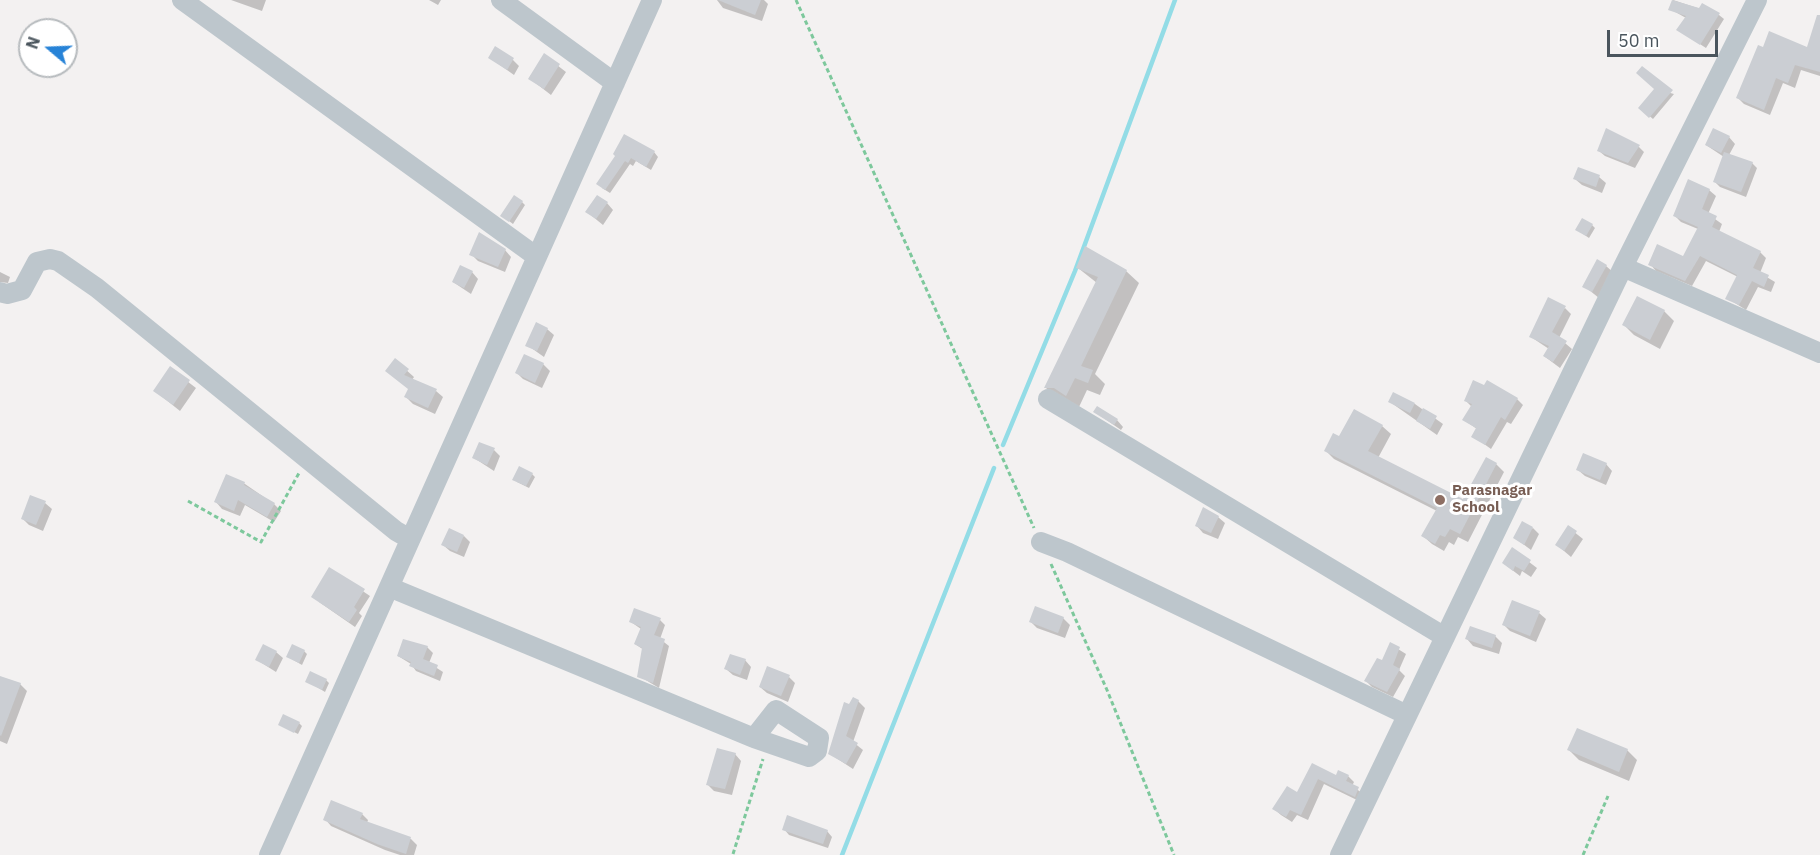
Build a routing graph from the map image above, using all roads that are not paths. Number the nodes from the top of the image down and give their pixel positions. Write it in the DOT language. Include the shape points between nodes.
graph roads {
  1 [pos="182,0"];
  2 [pos="501,0"];
  3 [pos="652,0"];
  4 [pos="1757,0"];
  5 [pos="615,83"];
  6 [pos="537,257"];
  7 [pos="1623,267"];
  8 [pos="0,292"];
  9 [pos="1820,353"];
  10 [pos="1048,399"];
  11 [pos="410,539"];
  12 [pos="1041,542"];
  13 [pos="388,587"];
  14 [pos="1445,637"];
  15 [pos="1407,715"];
  16 [pos="760,741"];
  17 [pos="268,855"];
  18 [pos="1340,855"];
  1 -- 6 [label="street"];
  2 -- 5 [label="street"];
  3 -- 5 [label="street"];
  4 -- 7 [label="street"];
  5 -- 6 [label="street"];
  6 -- 11 [label="street"];
  7 -- 9 [label="street"];
  7 -- 14 [label="street"];
  8 -- 11 [label="street" via="22,290 37,262 58,261"];
  10 -- 14 [label="street"];
  11 -- 13 [label="street"];
  12 -- 15 [label="street"];
  13 -- 16 [label="street"];
  13 -- 17 [label="street"];
  14 -- 15 [label="street"];
  15 -- 18 [label="street"];
}
